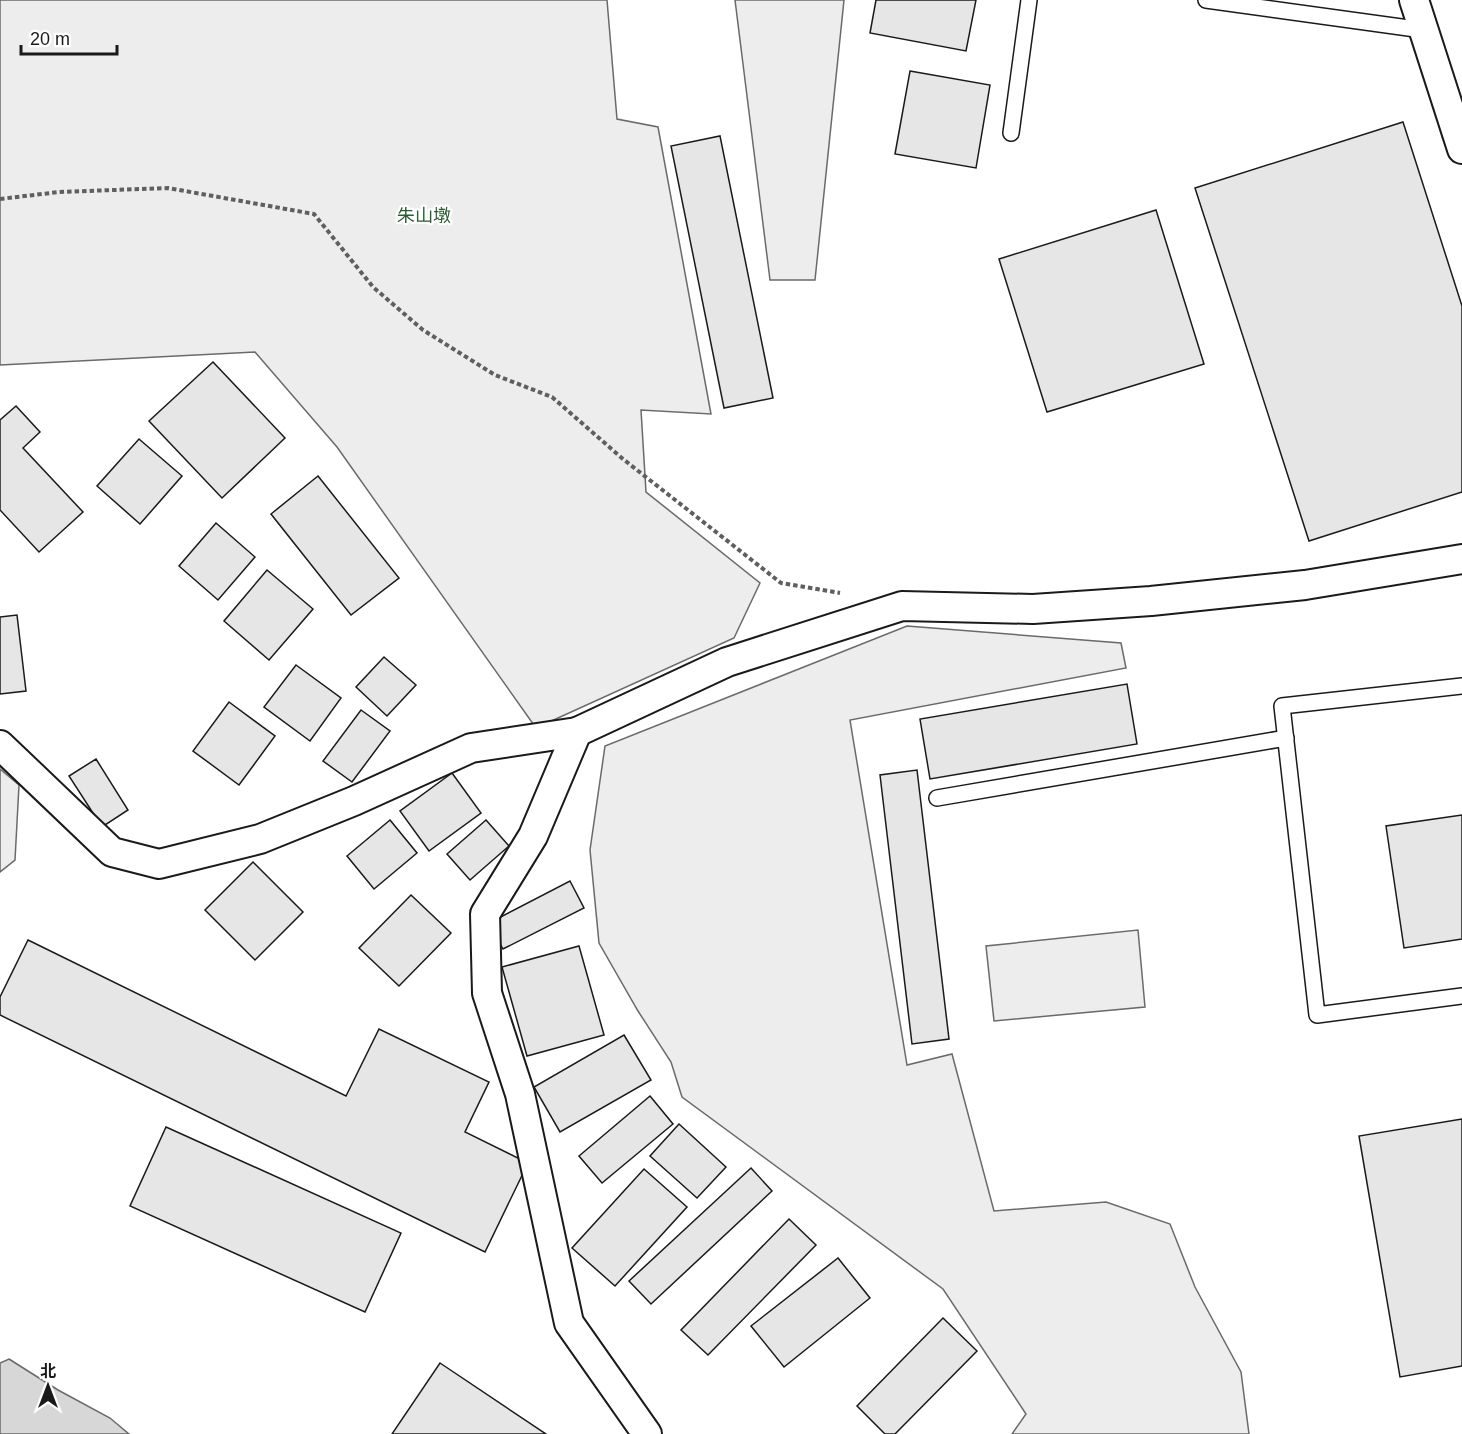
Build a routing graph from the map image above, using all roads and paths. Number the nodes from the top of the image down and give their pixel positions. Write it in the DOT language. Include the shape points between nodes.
graph roads {
  1 [pos="1029,0"];
  2 [pos="1206,0"];
  3 [pos="1414,0"];
  4 [pos="1256,3"];
  5 [pos="1424,30"];
  6 [pos="1011,133"];
  7 [pos="1462,149"];
  8 [pos="0,199"];
  9 [pos="1462,559"];
  10 [pos="844,594"];
  11 [pos="1462,686"];
  12 [pos="577,732"];
  13 [pos="1286,738"];
  14 [pos="0,745"];
  15 [pos="937,798"];
  16 [pos="1462,996"];
  17 [pos="647,1434"];
  1 -- 6 [label="lane"];
  2 -- 4 [label="lane"];
  3 -- 5 [label="street"];
  4 -- 5 [label="lane"];
  5 -- 7 [label="street"];
  8 -- 10 [label="path" via="59,192 168,188 314,214 372,287 423,330 495,375 552,397 623,459 781,583"];
  9 -- 12 [label="street" via="1305,585 1151,601 1033,609 902,606 727,662"];
  11 -- 13 [label="lane" via="1282,706"];
  12 -- 14 [label="street" via="471,748 260,839 159,864 112,852"];
  12 -- 17 [label="street" via="533,836 485,914 487,993 520,1094 569,1323"];
  13 -- 15 [label="lane"];
  13 -- 16 [label="lane" via="1317,1015"];
}
